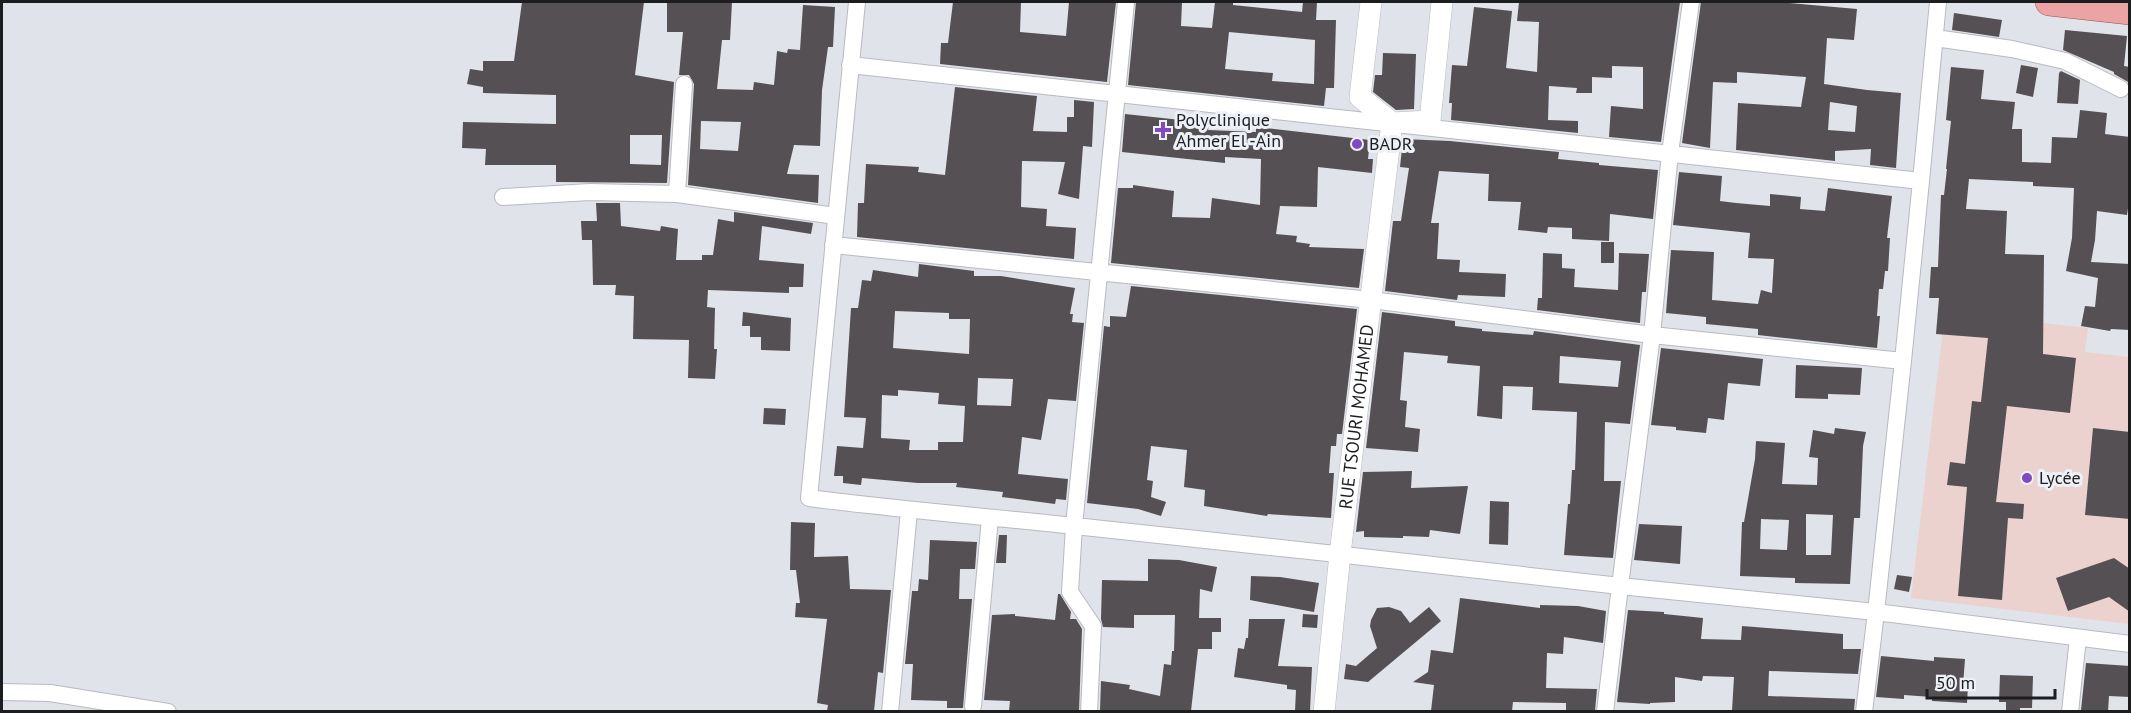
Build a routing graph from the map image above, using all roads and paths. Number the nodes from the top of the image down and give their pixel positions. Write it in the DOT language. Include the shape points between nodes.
graph roads {
  1 [pos="858,2"];
  2 [pos="1126,2"];
  3 [pos="1371,2"];
  4 [pos="1442,2"];
  5 [pos="1690,2"];
  6 [pos="1938,2"];
  7 [pos="2049,2"];
  8 [pos="2130,11"];
  9 [pos="1935,38"];
  10 [pos="850,65"];
  11 [pos="684,84"];
  12 [pos="2121,89"];
  13 [pos="1117,93"];
  14 [pos="1392,123"];
  15 [pos="1670,153"];
  16 [pos="1921,181"];
  17 [pos="677,194"];
  18 [pos="503,197"];
  19 [pos="836,216"];
  20 [pos="833,245"];
  21 [pos="1099,272"];
  22 [pos="1371,300"];
  23 [pos="1652,334"];
  24 [pos="1903,361"];
  25 [pos="909,511"];
  26 [pos="990,518"];
  27 [pos="1074,526"];
  28 [pos="1340,554"];
  29 [pos="1620,586"];
  30 [pos="1876,612"];
  31 [pos="2078,638"];
  32 [pos="2130,644"];
  33 [pos="2,692"];
  34 [pos="973,706"];
  35 [pos="168,711"];
  36 [pos="890,711"];
  37 [pos="1089,711"];
  38 [pos="1324,711"];
  39 [pos="1605,711"];
  40 [pos="1864,711"];
  41 [pos="2070,711"];
  1 -- 10 [label="street"];
  2 -- 13 [label="street"];
  3 -- 14 [label="street" via="1360,97"];
  4 -- 14 [label="street" via="1430,121"];
  5 -- 15 [label="street"];
  6 -- 9 [label="street"];
  7 -- 8 [label="main road"];
  9 -- 12 [label="street" via="2065,61"];
  9 -- 16 [label="street"];
  10 -- 13 [label="street"];
  10 -- 19 [label="street"];
  11 -- 17 [label="street"];
  13 -- 14 [label="street"];
  13 -- 21 [label="street"];
  14 -- 15 [label="street"];
  14 -- 22 [label="street, RUE TSOURI MOHAMED"];
  15 -- 16 [label="street"];
  15 -- 23 [label="street"];
  16 -- 24 [label="street"];
  17 -- 18 [label="street" via="590,192"];
  17 -- 19 [label="street"];
  19 -- 20 [label="street"];
  20 -- 21 [label="street"];
  20 -- 25 [label="street" via="809,498"];
  21 -- 22 [label="street"];
  21 -- 27 [label="street"];
  22 -- 23 [label="street"];
  22 -- 28 [label="street, RUE TSOURI MOHAMED"];
  23 -- 24 [label="street"];
  23 -- 29 [label="street"];
  24 -- 30 [label="street"];
  25 -- 26 [label="street"];
  25 -- 36 [label="street"];
  26 -- 27 [label="street"];
  26 -- 34 [label="street"];
  27 -- 28 [label="street"];
  27 -- 37 [label="street" via="1070,592 1093,626"];
  28 -- 29 [label="street"];
  28 -- 38 [label="street, RUE TSOURI MOHAMED"];
  29 -- 30 [label="street"];
  29 -- 39 [label="street"];
  30 -- 31 [label="street"];
  30 -- 40 [label="street"];
  31 -- 32 [label="street"];
  31 -- 41 [label="street"];
  33 -- 35 [label="street" via="50,693"];
}
